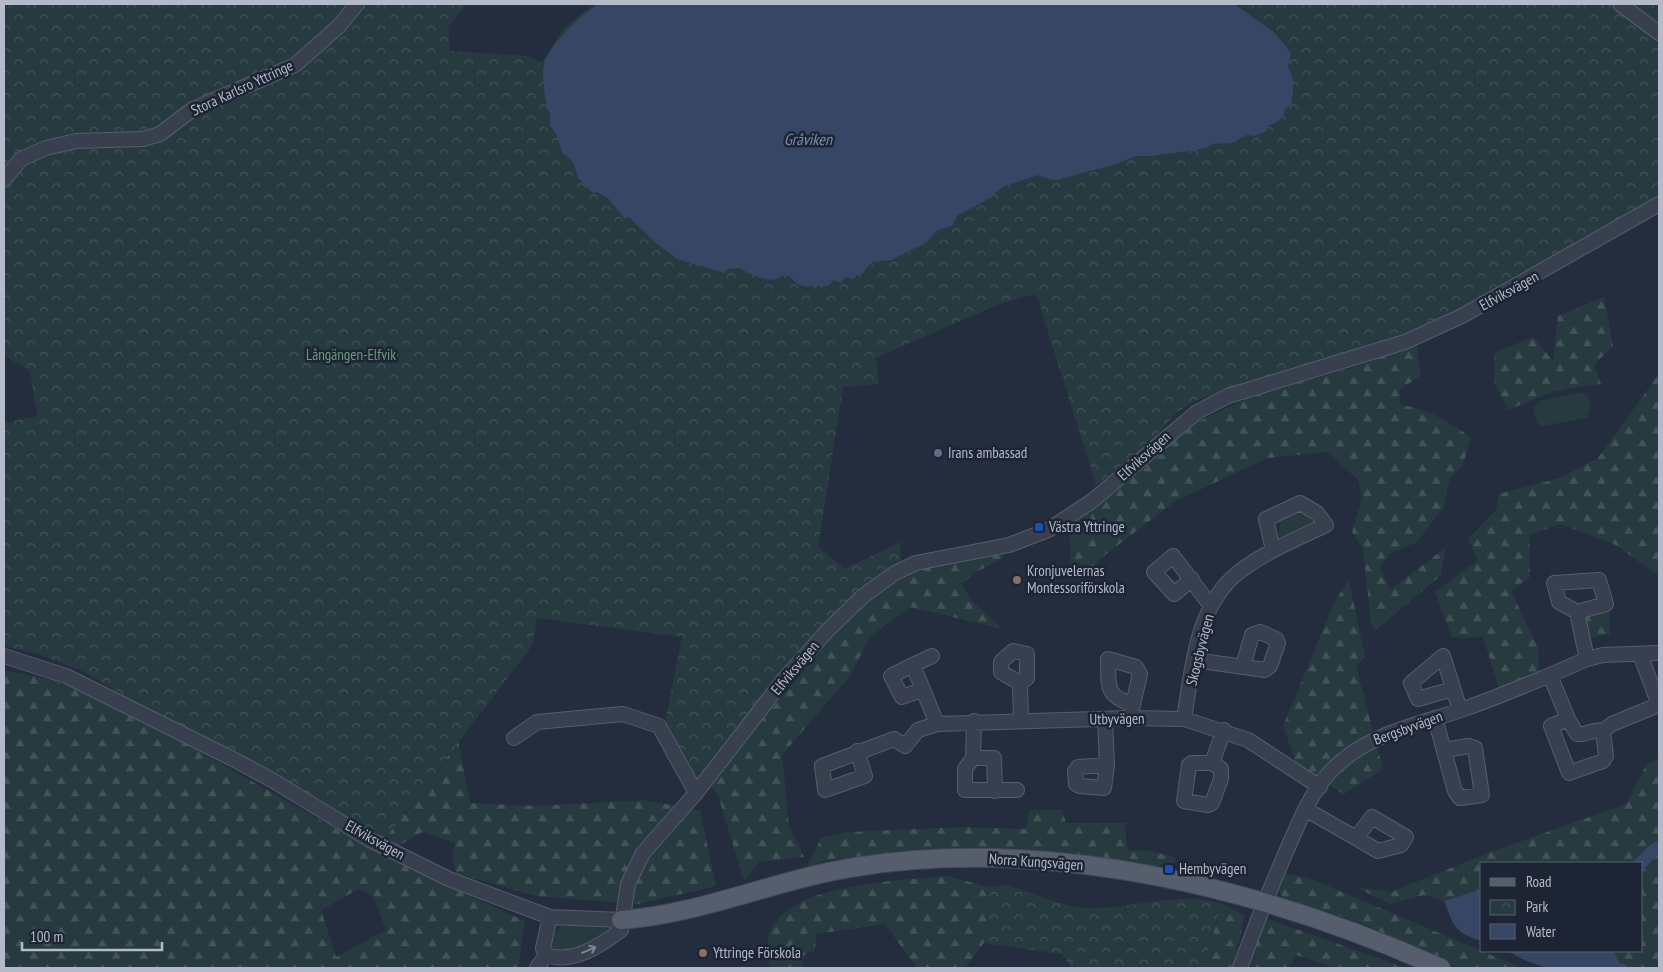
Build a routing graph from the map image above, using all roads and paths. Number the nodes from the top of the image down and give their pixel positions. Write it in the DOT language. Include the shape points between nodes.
graph roads {
  1 [pos="357,4"];
  2 [pos="1620,4"];
  3 [pos="1659,33"];
  4 [pos="4,180"];
  5 [pos="1659,204"];
  6 [pos="1273,550"];
  7 [pos="1192,578"];
  8 [pos="1211,606"];
  9 [pos="1577,612"];
  10 [pos="1659,653"];
  11 [pos="1640,654"];
  12 [pos="4,656"];
  13 [pos="932,656"];
  14 [pos="1587,659"];
  15 [pos="1194,660"];
  16 [pos="913,665"];
  17 [pos="1243,666"];
  18 [pos="1550,675"];
  19 [pos="1020,683"];
  20 [pos="1453,689"];
  21 [pos="922,690"];
  22 [pos="1659,705"];
  23 [pos="1460,710"];
  24 [pos="1435,718"];
  25 [pos="1105,719"];
  26 [pos="1184,719"];
  27 [pos="1568,719"];
  28 [pos="1021,721"];
  29 [pos="974,722"];
  30 [pos="937,724"];
  31 [pos="1224,730"];
  32 [pos="1603,731"];
  33 [pos="514,738"];
  34 [pos="1445,750"];
  35 [pos="857,751"];
  36 [pos="973,758"];
  37 [pos="1212,763"];
  38 [pos="1106,765"];
  39 [pos="1320,787"];
  40 [pos="1016,790"];
  41 [pos="995,791"];
  42 [pos="696,793"];
  43 [pos="1305,809"];
  44 [pos="1356,838"];
  45 [pos="1263,903"];
  46 [pos="550,917"];
  47 [pos="621,920"];
  48 [pos="546,955"];
  49 [pos="537,968"];
  50 [pos="1240,968"];
  51 [pos="1441,968"];
  1 -- 4 [label="street, Stora Karlsro Yttringe" via="339,26 295,65 193,109 160,134 143,139 76,141 46,148 21,159"];
  2 -- 3 [label="street"];
  5 -- 42 [label="street, Elfviksvägen" via="1462,316 1405,342 1228,396 1197,412 1092,501 1048,530 1009,545 916,563 895,573 863,596 828,630 785,678"];
  6 -- 8 [label="street, Skogsbyvägen" via="1237,574"];
  7 -- 8 [label="street"];
  8 -- 15 [label="street, Skogsbyvägen"];
  9 -- 14 [label="street"];
  10 -- 11 [label="street, Bergsbyvägen"];
  11 -- 14 [label="street, Bergsbyvägen"];
  11 -- 22 [label="street"];
  12 -- 46 [label="street, Elfviksvägen" via="66,676 231,758 370,840 449,879"];
  13 -- 16 [label="street"];
  14 -- 18 [label="street, Bergsbyvägen"];
  15 -- 17 [label="street"];
  15 -- 26 [label="street, Skogsbyvägen"];
  16 -- 21 [label="street"];
  16 -- 21 [label="street" via="891,676 902,697"];
  18 -- 23 [label="street, Bergsbyvägen"];
  18 -- 27 [label="street"];
  19 -- 28 [label="street"];
  20 -- 23 [label="street"];
  21 -- 30 [label="street"];
  22 -- 32 [label="street" via="1612,724"];
  23 -- 24 [label="street, Bergsbyvägen"];
  24 -- 34 [label="street"];
  24 -- 39 [label="street, Bergsbyvägen" via="1373,739 1329,773"];
  25 -- 26 [label="street, Utbyvägen" via="1132,711"];
  25 -- 28 [label="street, Utbyvägen"];
  25 -- 38 [label="street"];
  26 -- 31 [label="street, Utbyvägen"];
  27 -- 32 [label="street" via="1577,734 1596,729"];
  27 -- 32 [label="street" via="1551,726 1569,773 1603,761 1606,756"];
  28 -- 29 [label="street, Utbyvägen"];
  29 -- 30 [label="street, Utbyvägen"];
  29 -- 36 [label="street"];
  30 -- 35 [label="street, Utbyvägen" via="918,730 905,746 894,739"];
  31 -- 37 [label="street"];
  31 -- 39 [label="street, Utbyvägen" via="1248,740"];
  33 -- 42 [label="street" via="537,722 623,714 659,726"];
  36 -- 41 [label="street" via="994,758"];
  36 -- 41 [label="street" via="965,769 965,790"];
  39 -- 43 [label="street, Bergsbyvägen"];
  40 -- 41 [label="street"];
  42 -- 47 [label="street, Elfviksvägen" via="637,862 628,884"];
  43 -- 44 [label="street"];
  43 -- 45 [label="street, Bergsbyvägen"];
  45 -- 47 [label="main road, Norra Kungsvägen" via="1111,869 1039,860 970,858 848,868 674,914"];
  45 -- 50 [label="street"];
  45 -- 51 [label="main road, Norra Kungsvägen" via="1375,940"];
  46 -- 47 [label="street, Elfviksvägen"];
  46 -- 48 [label="street" via="543,948"];
  48 -- 47 [label="street, one-way" via="562,958 584,952 621,930"];
  48 -- 49 [label="street"];
}
